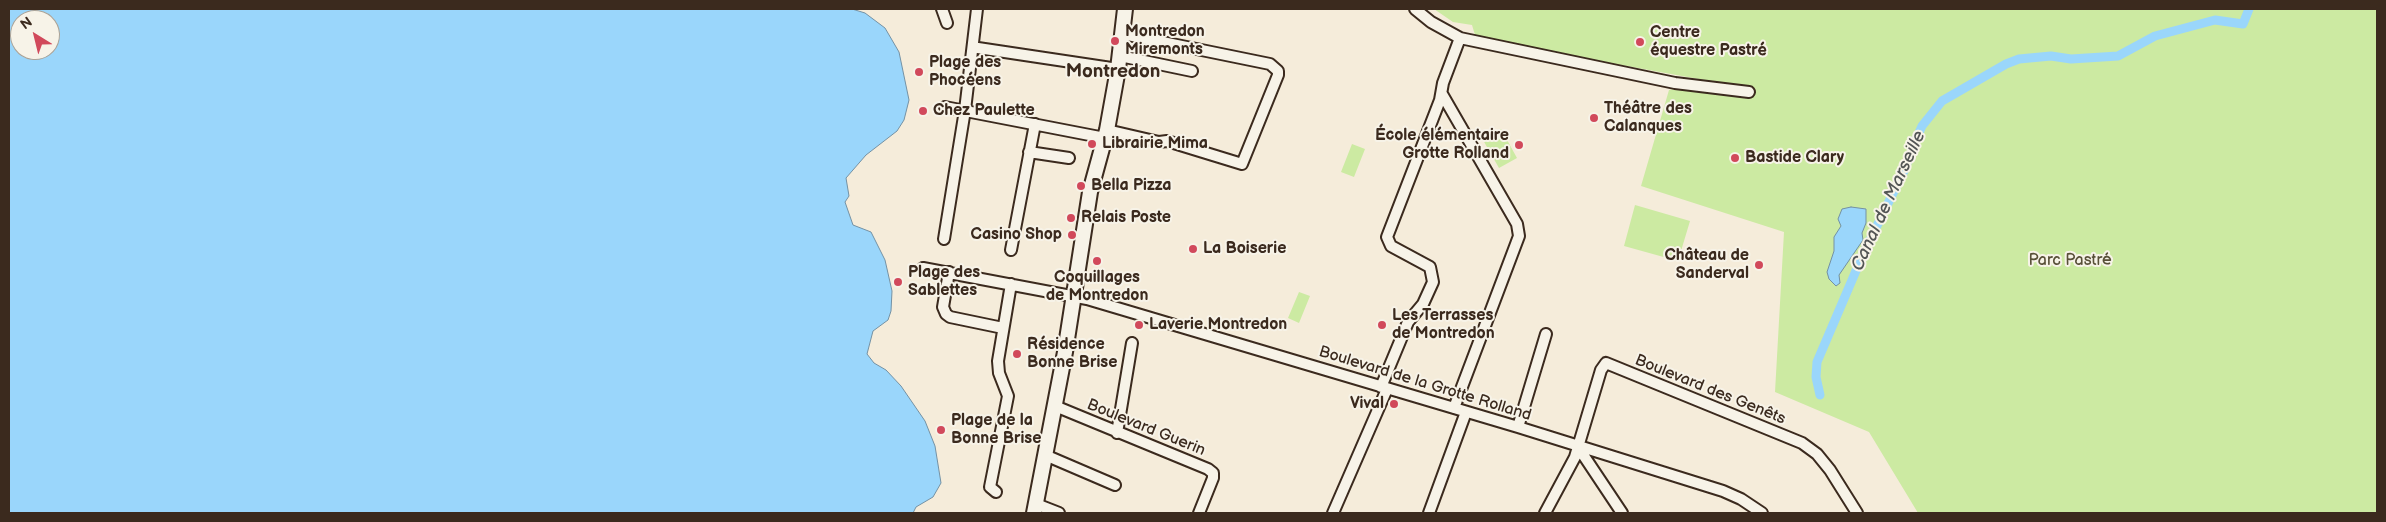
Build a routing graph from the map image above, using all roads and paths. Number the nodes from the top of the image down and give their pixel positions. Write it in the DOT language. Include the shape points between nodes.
graph roads {
  1 [pos="942,9"];
  2 [pos="977,9"];
  3 [pos="1125,9"];
  4 [pos="1415,9"];
  5 [pos="947,23"];
  6 [pos="1123,34"];
  7 [pos="1460,38"];
  8 [pos="978,48"];
  9 [pos="1119,62"];
  10 [pos="1192,71"];
  11 [pos="1749,92"];
  12 [pos="1442,94"];
  13 [pos="945,107"];
  14 [pos="965,110"];
  15 [pos="1035,124"];
  16 [pos="1106,134"];
  17 [pos="1029,152"];
  18 [pos="1069,158"];
  19 [pos="944,239"];
  20 [pos="1011,250"];
  21 [pos="923,268"];
  22 [pos="950,272"];
  23 [pos="1011,284"];
  24 [pos="1074,296"];
  25 [pos="1003,328"];
  26 [pos="1546,334"];
  27 [pos="1132,343"];
  28 [pos="1384,388"];
  29 [pos="1055,406"];
  30 [pos="1454,408"];
  31 [pos="1466,412"];
  32 [pos="1518,427"];
  33 [pos="1117,433"];
  34 [pos="1578,447"];
  35 [pos="1045,455"];
  36 [pos="1115,485"];
  37 [pos="996,492"];
  38 [pos="1035,509"];
  39 [pos="1059,513"];
  40 [pos="1199,513"];
  41 [pos="1333,513"];
  42 [pos="1429,513"];
  43 [pos="1545,513"];
  44 [pos="1622,513"];
  45 [pos="1762,513"];
  46 [pos="1857,513"];
  1 -- 5 [label="street"];
  2 -- 14 [label="street"];
  3 -- 6 [label="street"];
  4 -- 7 [label="street"];
  6 -- 9 [label="street"];
  6 -- 16 [label="street" via="1270,64 1278,75 1242,164 1167,141"];
  7 -- 11 [label="street" via="1676,83"];
  7 -- 12 [label="street"];
  8 -- 9 [label="street"];
  9 -- 10 [label="street"];
  9 -- 16 [label="street"];
  12 -- 28 [label="street" via="1387,237 1391,246 1430,267 1433,282 1423,304 1408,322"];
  12 -- 30 [label="street" via="1517,224 1519,236"];
  13 -- 14 [label="street"];
  14 -- 15 [label="street"];
  14 -- 19 [label="street"];
  15 -- 16 [label="street"];
  15 -- 17 [label="street"];
  16 -- 24 [label="street" via="1090,192"];
  17 -- 18 [label="street"];
  17 -- 20 [label="street"];
  21 -- 22 [label="street, Boulevard de la Grotte Rolland"];
  22 -- 23 [label="street, Boulevard de la Grotte Rolland"];
  22 -- 25 [label="street" via="944,307 946,314"];
  23 -- 24 [label="street, Boulevard de la Grotte Rolland"];
  23 -- 25 [label="street"];
  24 -- 28 [label="street, Boulevard de la Grotte Rolland"];
  24 -- 29 [label="street"];
  25 -- 37 [label="street" via="998,361 1008,396 990,487"];
  26 -- 32 [label="street"];
  27 -- 33 [label="street"];
  28 -- 30 [label="street, Boulevard de la Grotte Rolland"];
  28 -- 41 [label="street"];
  29 -- 33 [label="street, Boulevard Guerin"];
  29 -- 35 [label="street"];
  30 -- 31 [label="street, Boulevard de la Grotte Rolland"];
  31 -- 32 [label="street, Boulevard de la Grotte Rolland"];
  31 -- 42 [label="street"];
  32 -- 34 [label="street, Boulevard de la Grotte Rolland"];
  33 -- 40 [label="street, Boulevard Guerin" via="1213,473"];
  34 -- 43 [label="street"];
  34 -- 44 [label="street"];
  34 -- 45 [label="street, Boulevard de la Grotte Rolland" via="1723,491"];
  34 -- 46 [label="street, Boulevard des Genêts" via="1601,370 1606,364 1802,443 1830,470"];
  35 -- 36 [label="street"];
  35 -- 38 [label="street"];
  38 -- 39 [label="street"];
}
